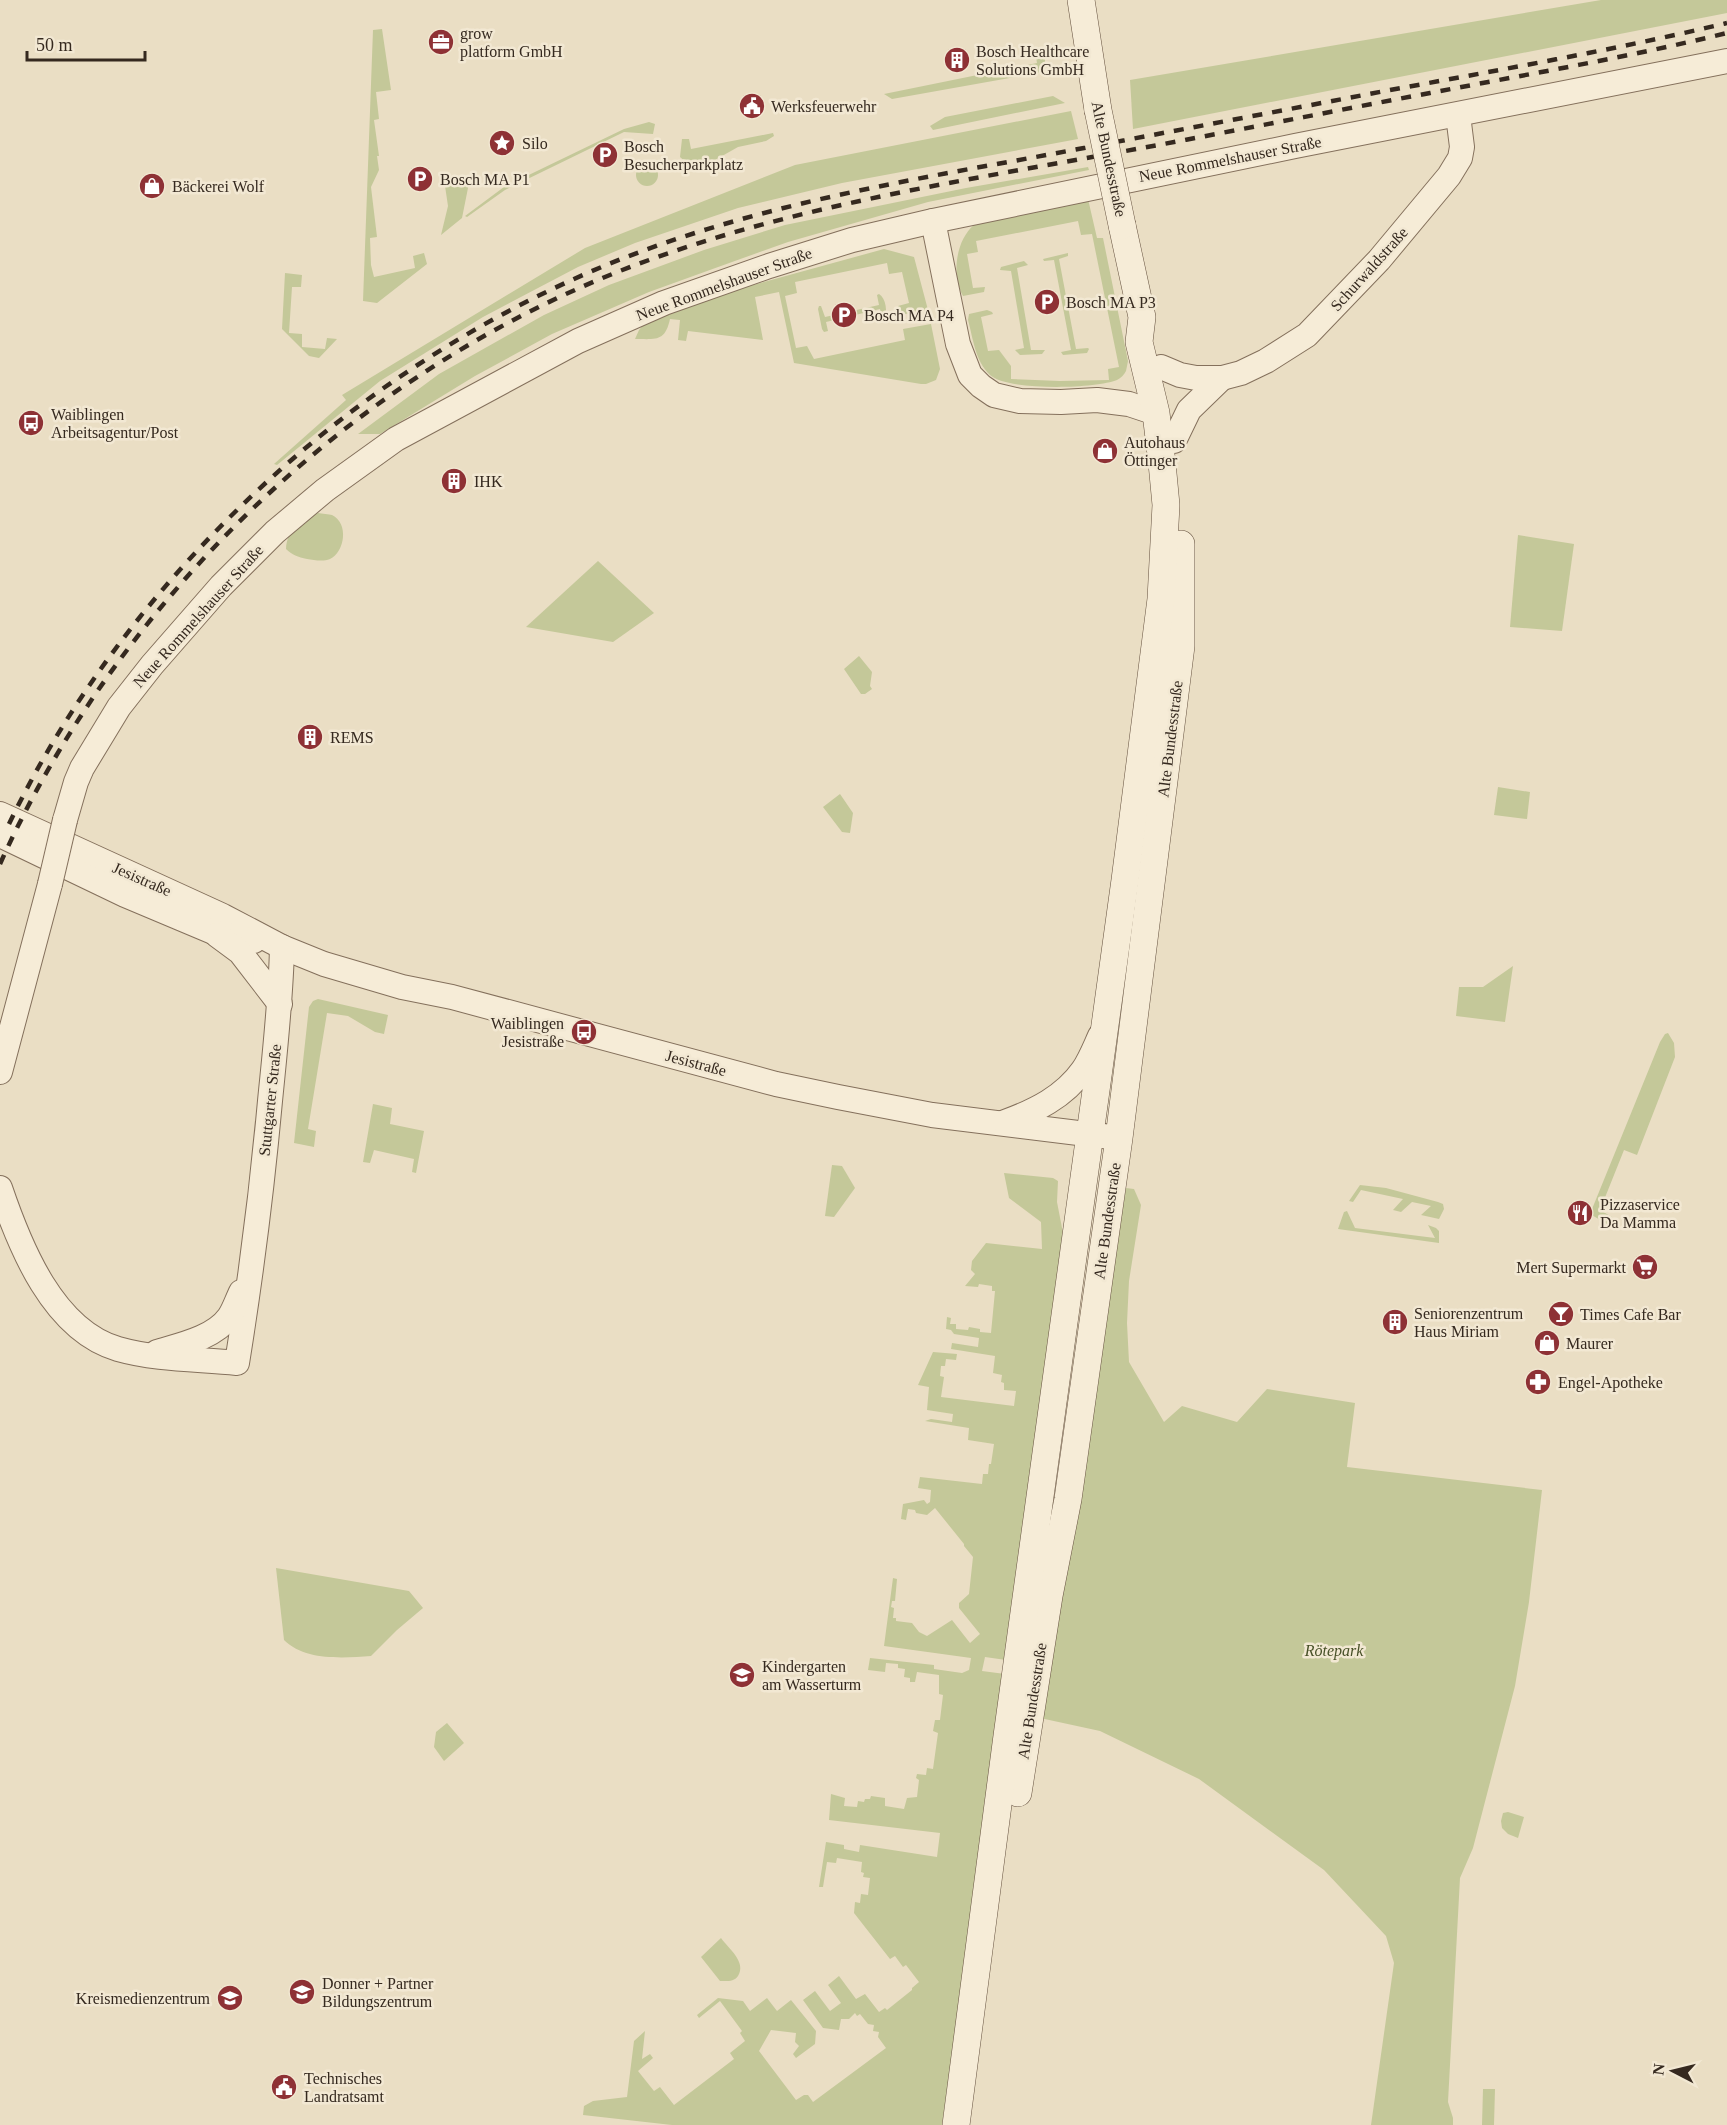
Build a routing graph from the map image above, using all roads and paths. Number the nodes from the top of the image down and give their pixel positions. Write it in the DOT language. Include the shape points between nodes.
graph roads {
  1 [pos="1081,0"];
  2 [pos="1727,61"];
  3 [pos="1458,115"];
  4 [pos="933,221"];
  5 [pos="1153,369"];
  6 [pos="1222,378"];
  7 [pos="1097,400"];
  8 [pos="1156,413"];
  9 [pos="1174,441"];
  10 [pos="0,814"];
  11 [pos="0,835"];
  12 [pos="213,932"];
  13 [pos="282,947"];
  14 [pos="280,1004"];
  15 [pos="1105,1026"];
  16 [pos="0,1072"];
  17 [pos="1004,1123"];
  18 [pos="1090,1135"];
  19 [pos="1119,1138"];
  20 [pos="0,1188"];
  21 [pos="254,1254"];
  22 [pos="172,1347"];
  23 [pos="146,1355"];
  24 [pos="238,1357"];
  25 [pos="956,2125"];
  26 [pos="972,2125"];
  1 -- 5 [label="main road, Alte Bundesstraße, bridge" via="1098,110 1142,317 1139,342"];
  2 -- 3 [label="street, Neue Rommelshauser Straße"];
  3 -- 4 [label="street, Neue Rommelshauser Straße"];
  3 -- 6 [label="street, Schurwaldstraße" via="1460,158 1379,260 1307,335 1266,361"];
  4 -- 7 [label="street" via="958,344 970,375 994,395 1007,399"];
  4 -- 16 [label="street, Neue Rommelshauser Straße, bridge" via="769,266 664,303 579,341 396,440 333,484 275,532 167,648 95,744 76,782"];
  5 -- 6 [label="street, Schurwaldstraße" via="1196,378"];
  5 -- 7 [label="street" via="1124,392"];
  5 -- 8 [label="main road, Alte Bundesstraße"];
  5 -- 9 [label="main road, Alte Bundesstraße"];
  6 -- 9 [label="street, Schurwaldstraße" via="1190,410"];
  7 -- 8 [label="street"];
  8 -- 15 [label="main road, Alte Bundesstraße" via="1166,505 1161,599"];
  9 -- 19 [label="main road, Alte Bundesstraße" via="1180,498 1181,646"];
  10 -- 13 [label="street, Jesistraße"];
  11 -- 12 [label="street, Jesistraße"];
  12 -- 13 [label="street, Jesistraße"];
  12 -- 14 [label="street" via="240,952"];
  13 -- 14 [label="street, Stuttgarter Straße"];
  13 -- 17 [label="street, Jesistraße" via="333,968 776,1084 932,1114"];
  14 -- 21 [label="street, Stuttgarter Straße"];
  15 -- 17 [label="street" via="1083,1070 1057,1097"];
  15 -- 18 [label="main road, Alte Bundesstraße"];
  17 -- 18 [label="street, Jesistraße"];
  18 -- 19 [label="street, Jesistraße"];
  18 -- 25 [label="main road, Alte Bundesstraße"];
  19 -- 26 [label="main road, Alte Bundesstraße" via="1068,1498 1013,1824"];
  20 -- 23 [label="street" via="37,1275 74,1324 97,1341"];
  21 -- 22 [label="street, Stuttgarter Straße" via="228,1319 204,1335"];
  21 -- 24 [label="street, Stuttgarter Straße"];
  22 -- 23 [label="street, Stuttgarter Straße"];
  22 -- 24 [label="street, Stuttgarter Straße"];
  23 -- 24 [label="street"];
}
